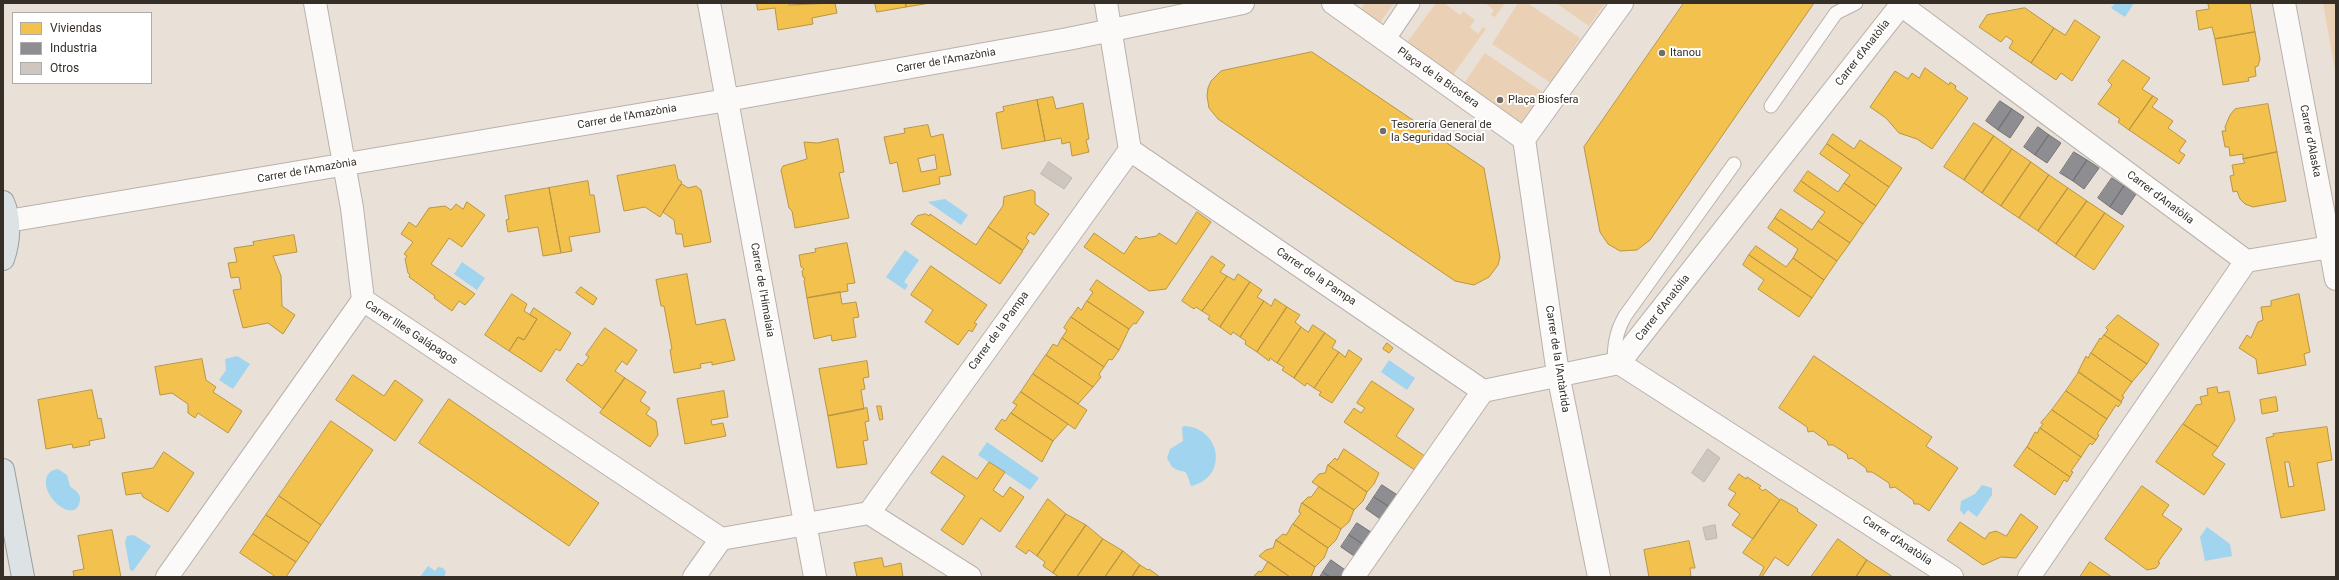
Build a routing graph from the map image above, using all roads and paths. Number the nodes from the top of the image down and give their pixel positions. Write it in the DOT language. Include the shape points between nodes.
graph roads {
  1 [pos="315,3"];
  2 [pos="709,3"];
  3 [pos="1106,3"];
  4 [pos="1243,3"];
  5 [pos="1333,3"];
  6 [pos="1410,3"];
  7 [pos="1622,3"];
  8 [pos="1856,3"];
  9 [pos="2284,3"];
  10 [pos="1900,4"];
  11 [pos="1111,32"];
  12 [pos="1385,40"];
  13 [pos="727,100"];
  14 [pos="1771,106"];
  15 [pos="1524,139"];
  16 [pos="1130,150"];
  17 [pos="344,164"];
  18 [pos="1734,164"];
  19 [pos="6,212"];
  20 [pos="2330,247"];
  21 [pos="3,259"];
  22 [pos="2246,261"];
  23 [pos="2336,279"];
  24 [pos="363,300"];
  25 [pos="1616,363"];
  26 [pos="1558,374"];
  27 [pos="1482,391"];
  28 [pos="3,470"];
  29 [pos="869,513"];
  30 [pos="806,524"];
  31 [pos="721,539"];
  32 [pos="23,577"];
  33 [pos="167,577"];
  34 [pos="694,577"];
  35 [pos="815,577"];
  36 [pos="970,577"];
  37 [pos="1353,577"];
  38 [pos="1599,577"];
  39 [pos="1952,577"];
  40 [pos="2029,577"];
  1 -- 17 [label="street"];
  2 -- 13 [label="street, Carrer de l'Himalaia"];
  3 -- 11 [label="street"];
  4 -- 11 [label="street, Carrer de l'Amazònia"];
  5 -- 12 [label="street, Plaça de la Biosfera"];
  6 -- 12 [label="street"];
  7 -- 15 [label="street"];
  8 -- 14 [label="lane" via="1836,13"];
  9 -- 20 [label="street, Carrer d'Alaska"];
  10 -- 22 [label="street, Carrer d'Anatòlia"];
  10 -- 25 [label="street, Carrer d'Anatòlia"];
  11 -- 13 [label="street, Carrer de l'Amazònia"];
  11 -- 16 [label="street"];
  12 -- 15 [label="street, Plaça de la Biosfera"];
  13 -- 17 [label="street, Carrer de l'Amazònia"];
  13 -- 30 [label="street, Carrer de l'Himalaia"];
  15 -- 26 [label="street, Carrer de la l'Antàrtida"];
  16 -- 27 [label="street, Carrer de la Pampa"];
  16 -- 29 [label="street, Carrer de la Pampa"];
  17 -- 19 [label="street, Carrer de l'Amazònia"];
  17 -- 24 [label="street"];
  18 -- 25 [label="lane" via="1617,329 1614,343"];
  19 -- 21 [label="main road" via="8,246"];
  20 -- 22 [label="street"];
  20 -- 23 [label="street, Carrer d'Alaska"];
  22 -- 40 [label="street"];
  24 -- 31 [label="street, Carrer Illes Galápagos"];
  24 -- 33 [label="street, Carrer Illes Galápagos"];
  25 -- 26 [label="street"];
  25 -- 39 [label="street, Carrer d'Anatòlia"];
  26 -- 27 [label="street"];
  26 -- 38 [label="street, Carrer de la l'Antàrtida"];
  27 -- 37 [label="street"];
  28 -- 32 [label="main road"];
  29 -- 30 [label="street"];
  29 -- 36 [label="street"];
  30 -- 31 [label="street"];
  30 -- 35 [label="street, Carrer de l'Himalaia"];
  31 -- 34 [label="street"];
}
